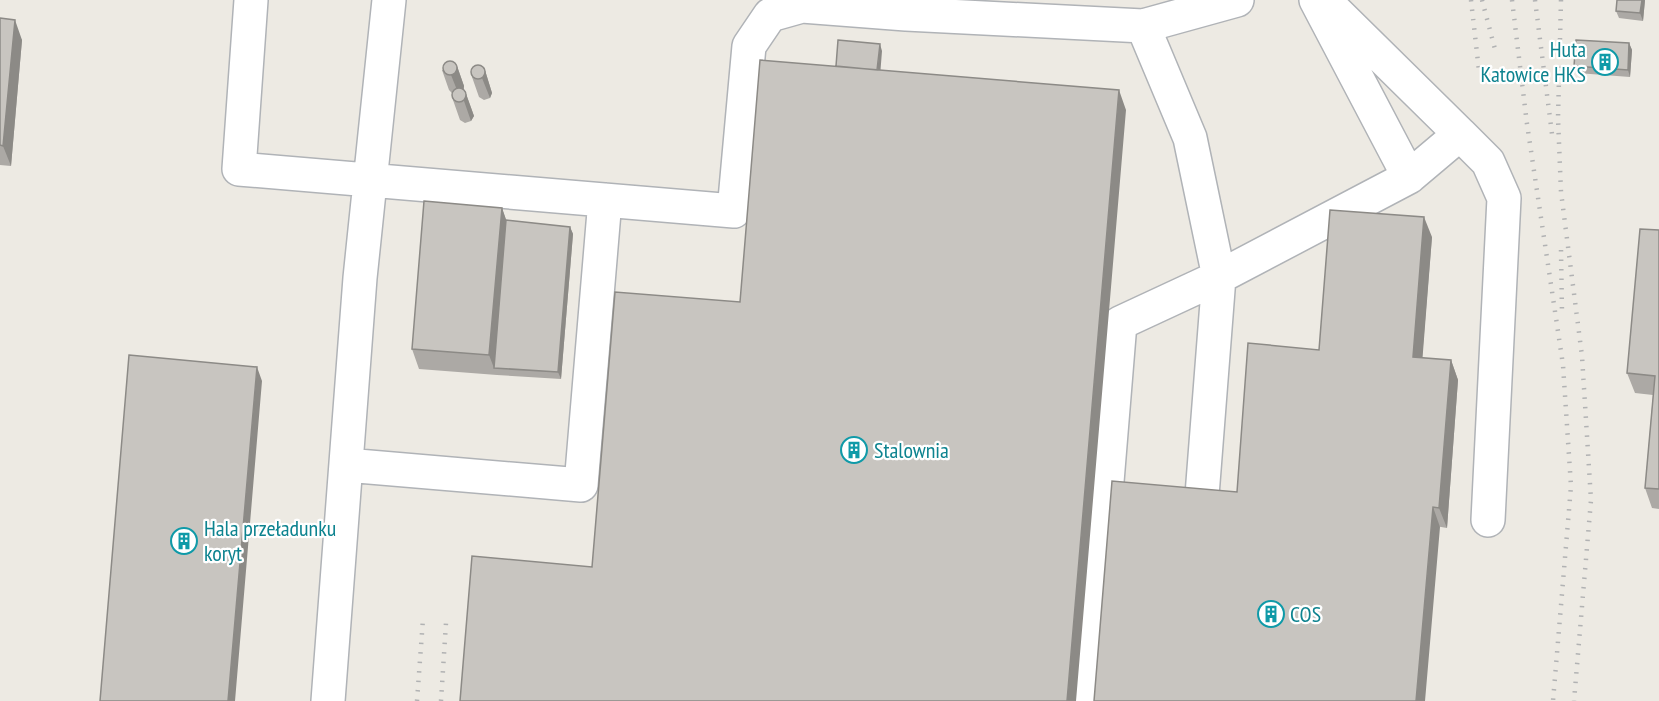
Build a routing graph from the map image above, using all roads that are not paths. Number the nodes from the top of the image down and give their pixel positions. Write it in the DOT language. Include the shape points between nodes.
graph roads {
  1 [pos="251,0"];
  2 [pos="389,0"];
  3 [pos="1237,0"];
  4 [pos="1316,0"];
  5 [pos="1324,0"];
  6 [pos="906,7"];
  7 [pos="1143,26"];
  8 [pos="1460,134"];
  9 [pos="1409,177"];
  10 [pos="370,180"];
  11 [pos="605,200"];
  12 [pos="1219,277"];
  13 [pos="346,465"];
  14 [pos="1202,508"];
  15 [pos="1488,520"];
  16 [pos="328,701"];
  17 [pos="1089,701"];
  1 -- 10 [label="lane" via="239,169"];
  2 -- 10 [label="lane"];
  3 -- 7 [label="lane"];
  4 -- 9 [label="lane"];
  5 -- 8 [label="lane"];
  6 -- 7 [label="lane"];
  6 -- 11 [label="lane" via="802,6 770,15 749,46 734,211"];
  7 -- 12 [label="lane" via="1190,138"];
  8 -- 9 [label="lane"];
  8 -- 15 [label="lane" via="1488,162 1504,198"];
  9 -- 12 [label="lane"];
  10 -- 11 [label="lane"];
  10 -- 13 [label="lane"];
  11 -- 13 [label="lane" via="581,485"];
  12 -- 14 [label="lane"];
  12 -- 17 [label="lane" via="1120,323"];
  13 -- 16 [label="lane"];
}
